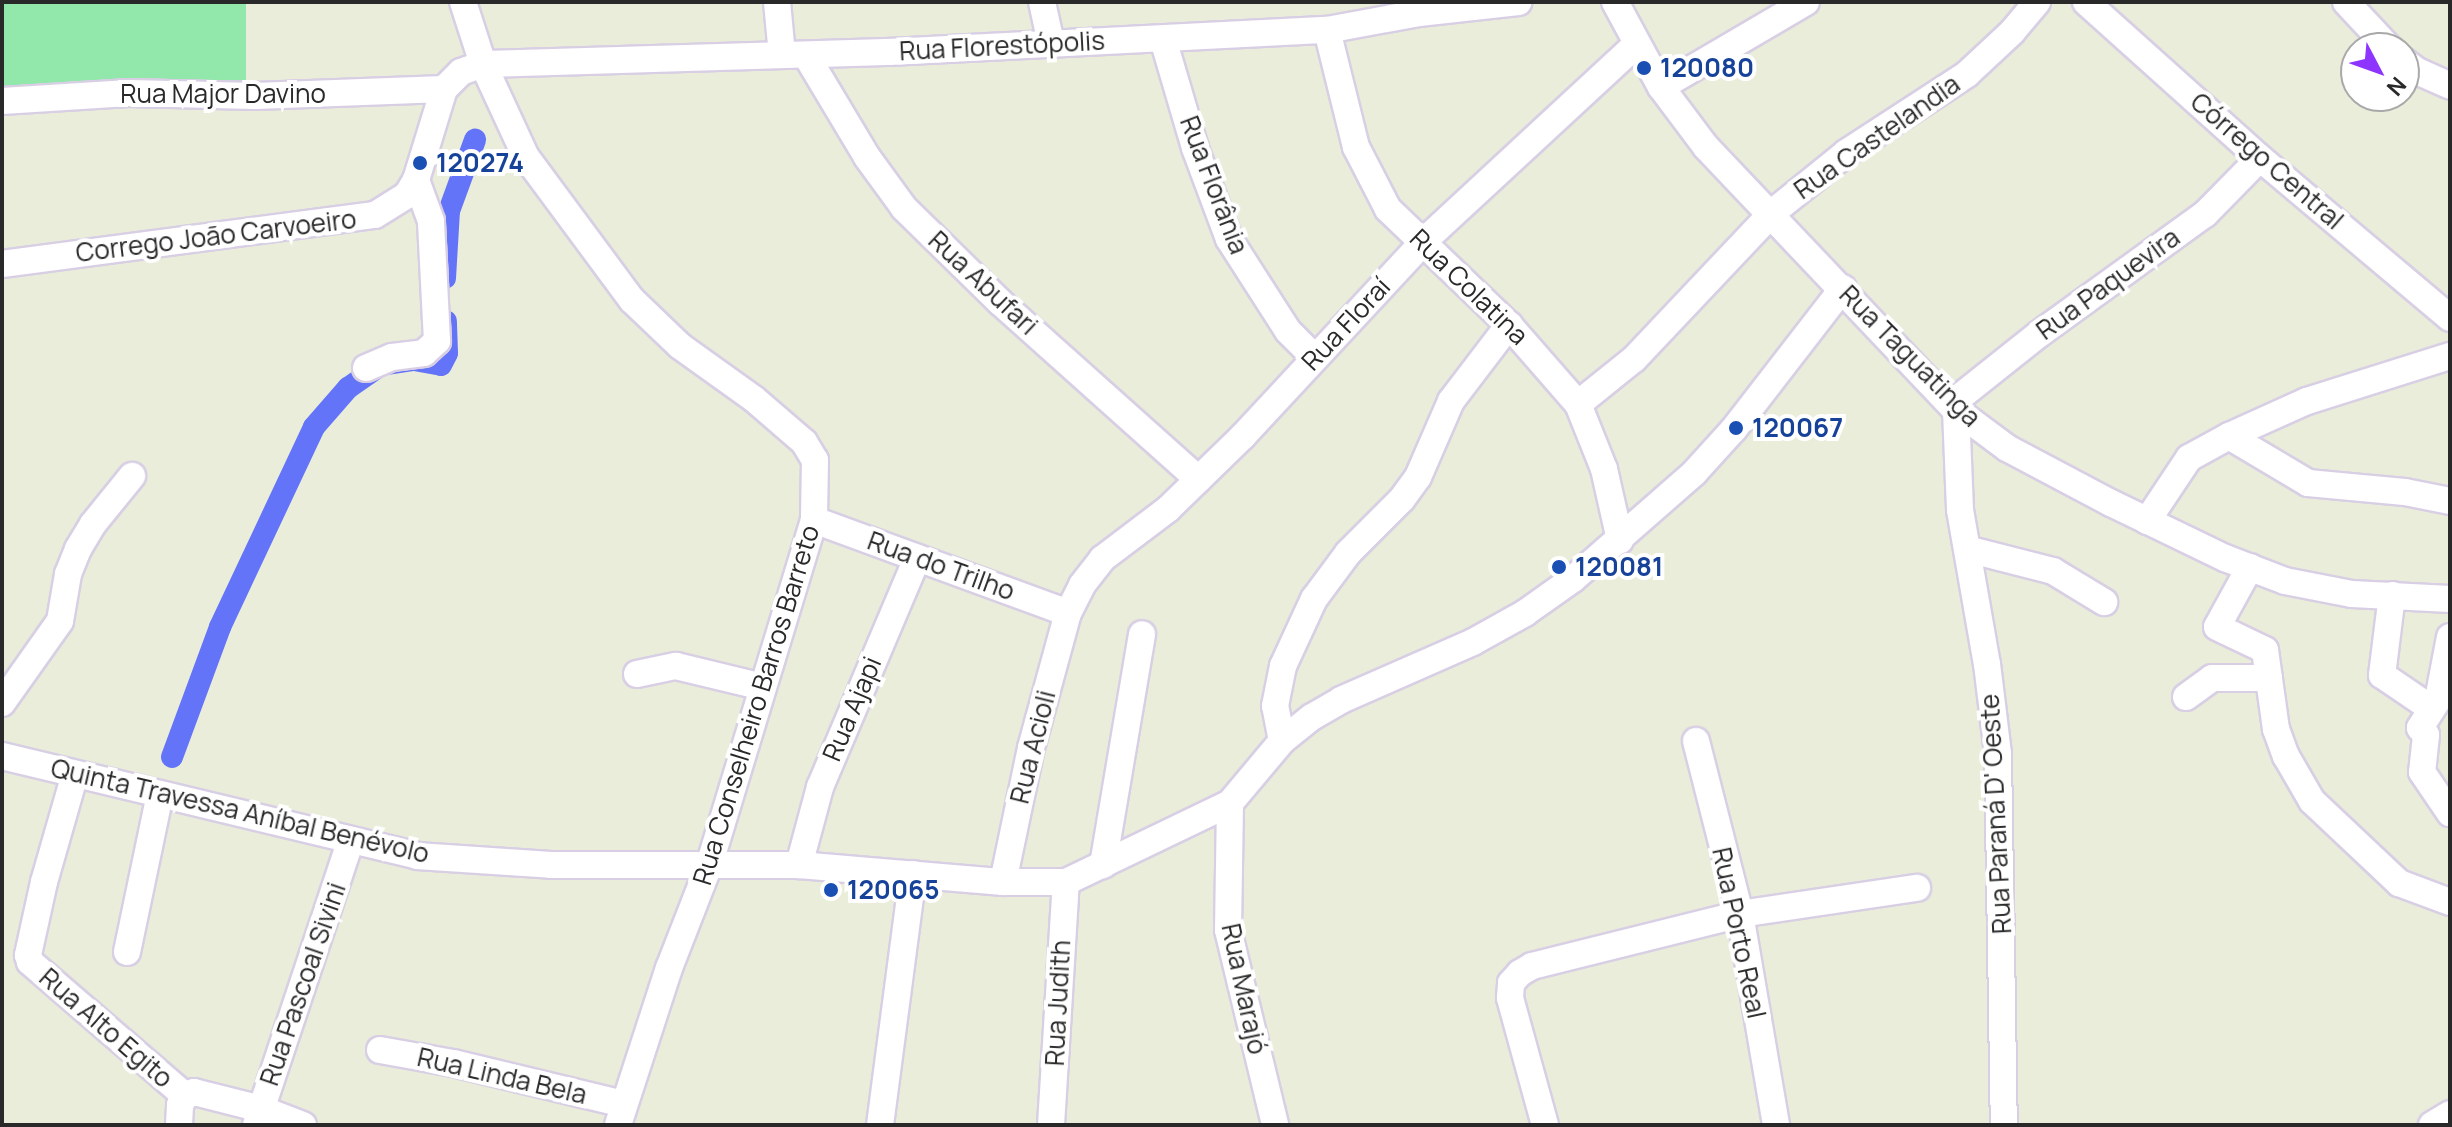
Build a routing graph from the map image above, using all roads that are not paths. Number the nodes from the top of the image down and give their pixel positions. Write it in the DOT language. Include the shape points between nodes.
graph roads {
  1 [pos="463,2"];
  2 [pos="777,2"];
  3 [pos="1042,2"];
  4 [pos="1518,2"];
  5 [pos="1615,2"];
  6 [pos="1806,2"];
  7 [pos="2037,2"];
  8 [pos="2086,2"];
  9 [pos="2346,2"];
  10 [pos="1327,30"];
  11 [pos="2374,32"];
  12 [pos="1163,39"];
  13 [pos="1051,43"];
  14 [pos="1636,45"];
  15 [pos="794,55"];
  16 [pos="483,64"];
  17 [pos="2420,72"];
  18 [pos="2450,86"];
  19 [pos="1661,87"];
  20 [pos="444,89"];
  21 [pos="2,101"];
  22 [pos="2260,158"];
  23 [pos="416,180"];
  24 [pos="1772,213"];
  25 [pos="1423,242"];
  26 [pos="2,264"];
  27 [pos="1843,288"];
  28 [pos="2450,318"];
  29 [pos="1509,325"];
  30 [pos="2450,356"];
  31 [pos="1314,357"];
  32 [pos="366,368"];
  33 [pos="1578,404"];
  34 [pos="1954,407"];
  35 [pos="2229,436"];
  36 [pos="132,476"];
  37 [pos="1198,479"];
  38 [pos="2450,501"];
  39 [pos="814,520"];
  40 [pos="2147,521"];
  41 [pos="1620,540"];
  42 [pos="1967,549"];
  43 [pos="917,558"];
  44 [pos="2250,567"];
  45 [pos="2392,595"];
  46 [pos="2450,599"];
  47 [pos="2104,602"];
  48 [pos="1068,613"];
  49 [pos="1142,634"];
  50 [pos="2450,637"];
  51 [pos="637,674"];
  52 [pos="2269,678"];
  53 [pos="763,687"];
  54 [pos="2186,697"];
  55 [pos="2,703"];
  56 [pos="2432,709"];
  57 [pos="1282,741"];
  58 [pos="1696,741"];
  59 [pos="2,756"];
  60 [pos="75,774"];
  61 [pos="160,794"];
  62 [pos="1230,803"];
  63 [pos="2450,813"];
  64 [pos="350,842"];
  65 [pos="710,863"];
  66 [pos="799,865"];
  67 [pos="1103,865"];
  68 [pos="913,874"];
  69 [pos="1003,882"];
  70 [pos="1066,882"];
  71 [pos="1917,888"];
  72 [pos="2450,902"];
  73 [pos="1740,914"];
  74 [pos="127,952"];
  75 [pos="380,1050"];
  76 [pos="196,1095"];
  77 [pos="2450,1114"];
  78 [pos="621,1115"];
  79 [pos="259,1117"];
  80 [pos="179,1125"];
  81 [pos="303,1125"];
  82 [pos="880,1125"];
  83 [pos="1051,1125"];
  84 [pos="1275,1125"];
  85 [pos="1545,1125"];
  86 [pos="1776,1125"];
  87 [pos="2004,1125"];
  88 [pos="2432,1125"];
  1 -- 16 [label="street, Rua Conselheiro Barros Barreto"];
  2 -- 15 [label="street"];
  3 -- 13 [label="street"];
  4 -- 10 [label="street, Rua Florestópolis"];
  5 -- 14 [label="street, Rua Taguatinga"];
  6 -- 19 [label="street"];
  7 -- 24 [label="street, Rua Castelandia" via="1967,74 1846,153"];
  8 -- 22 [label="street, Córrego Central"];
  9 -- 11 [label="street"];
  10 -- 12 [label="street, Rua Florestópolis"];
  10 -- 25 [label="street, Rua Colatina" via="1356,147 1388,209"];
  12 -- 13 [label="street, Rua Florestópolis"];
  12 -- 31 [label="street, Rua Florânia" via="1229,239 1288,331"];
  13 -- 15 [label="street, Rua Florestópolis"];
  14 -- 19 [label="street, Rua Taguatinga"];
  14 -- 25 [label="street, Rua Floraí"];
  15 -- 16 [label="street, Rua Florestópolis"];
  15 -- 37 [label="street, Rua Abufari" via="904,208 1000,302"];
  16 -- 20 [label="street" via="461,72"];
  16 -- 39 [label="street, Rua Conselheiro Barros Barreto" via="526,157 632,300 680,346 804,442 815,460"];
  17 -- 18 [label="street"];
  19 -- 24 [label="street, Rua Taguatinga" via="1706,147"];
  20 -- 21 [label="street, Rua Major Davino" via="255,96 129,93"];
  20 -- 23 [label="street"];
  22 -- 28 [label="street, Córrego Central"];
  22 -- 34 [label="street, Rua Paquevira" via="2205,214 2039,334"];
  23 -- 26 [label="street, Corrego João Carvoeiro" via="407,195 375,215"];
  23 -- 32 [label="street" via="431,221 437,331 433,348"];
  24 -- 27 [label="street, Rua Taguatinga"];
  24 -- 33 [label="street, Rua Castelandia" via="1662,332"];
  25 -- 29 [label="street, Rua Colatina"];
  25 -- 31 [label="street, Rua Floraí"];
  27 -- 34 [label="street, Rua Taguatinga"];
  27 -- 41 [label="street, Quinta Travessa Aníbal Benévolo" via="1734,429"];
  29 -- 33 [label="street, Rua Colatina"];
  29 -- 57 [label="street" via="1451,401 1418,477 1314,599 1283,666 1275,706"];
  30 -- 35 [label="street" via="2307,401"];
  31 -- 37 [label="street, Rua Floraí"];
  33 -- 41 [label="street, Rua Colatina" via="1604,469"];
  34 -- 40 [label="street, Rua Taguatinga" via="2007,448"];
  34 -- 42 [label="street, Rua Paraná D' Oeste"];
  35 -- 38 [label="street" via="2308,483"];
  35 -- 40 [label="street" via="2189,458"];
  36 -- 55 [label="street" via="78,549 60,621"];
  37 -- 48 [label="street, Rua Floraí" via="1102,559"];
  39 -- 43 [label="street, Rua do Trilho"];
  39 -- 53 [label="street, Rua Conselheiro Barros Barreto"];
  40 -- 44 [label="street, Rua Taguatinga"];
  41 -- 57 [label="street, Quinta Travessa Aníbal Benévolo" via="1525,613 1341,700"];
  42 -- 47 [label="street" via="2053,571"];
  42 -- 87 [label="street, Rua Paraná D' Oeste" via="1998,754"];
  43 -- 48 [label="street, Rua do Trilho"];
  43 -- 66 [label="street, Rua Ajapi" via="820,787"];
  44 -- 45 [label="street, Rua Taguatinga" via="2318,589"];
  44 -- 52 [label="street" via="2217,627 2265,650"];
  45 -- 46 [label="street, Rua Taguatinga"];
  45 -- 56 [label="street" via="2382,675"];
  48 -- 69 [label="street, Rua Acioli" via="1031,748"];
  49 -- 67 [label="street"];
  50 -- 56 [label="street"];
  51 -- 53 [label="street" via="676,666"];
  52 -- 54 [label="street" via="2212,678"];
  52 -- 72 [label="street" via="2276,729 2312,801 2399,883"];
  53 -- 65 [label="street, Rua Conselheiro Barros Barreto"];
  56 -- 63 [label="street" via="2420,728 2426,735 2422,772"];
  57 -- 62 [label="street, Quinta Travessa Aníbal Benévolo"];
  58 -- 73 [label="street, Rua Porto Real"];
  59 -- 60 [label="street, Quinta Travessa Aníbal Benévolo"];
  60 -- 61 [label="street, Quinta Travessa Aníbal Benévolo"];
  60 -- 76 [label="street, Rua Alto Egito" via="44,882 30,962"];
  61 -- 64 [label="street, Quinta Travessa Aníbal Benévolo"];
  61 -- 74 [label="street"];
  62 -- 67 [label="street, Quinta Travessa Aníbal Benévolo"];
  62 -- 84 [label="street, Rua Marajó" via="1228,930"];
  64 -- 65 [label="street, Quinta Travessa Aníbal Benévolo" via="417,856 512,863"];
  64 -- 79 [label="street, Rua Pascoal Sivini"];
  65 -- 66 [label="street, Quinta Travessa Aníbal Benévolo"];
  65 -- 78 [label="street, Rua Conselheiro Barros Barreto"];
  66 -- 68 [label="street, Quinta Travessa Aníbal Benévolo"];
  67 -- 70 [label="street, Quinta Travessa Aníbal Benévolo"];
  68 -- 69 [label="street, Quinta Travessa Aníbal Benévolo"];
  68 -- 82 [label="street"];
  69 -- 70 [label="street, Quinta Travessa Aníbal Benévolo"];
  70 -- 83 [label="street, Rua Judith"];
  71 -- 73 [label="street"];
  73 -- 85 [label="street" via="1532,966 1511,983 1510,998"];
  73 -- 86 [label="street, Rua Porto Real"];
  75 -- 78 [label="street, Rua Linda Bela" via="453,1063"];
  76 -- 79 [label="street"];
  76 -- 80 [label="street"];
  77 -- 88 [label="street"];
  79 -- 81 [label="street"];
}
